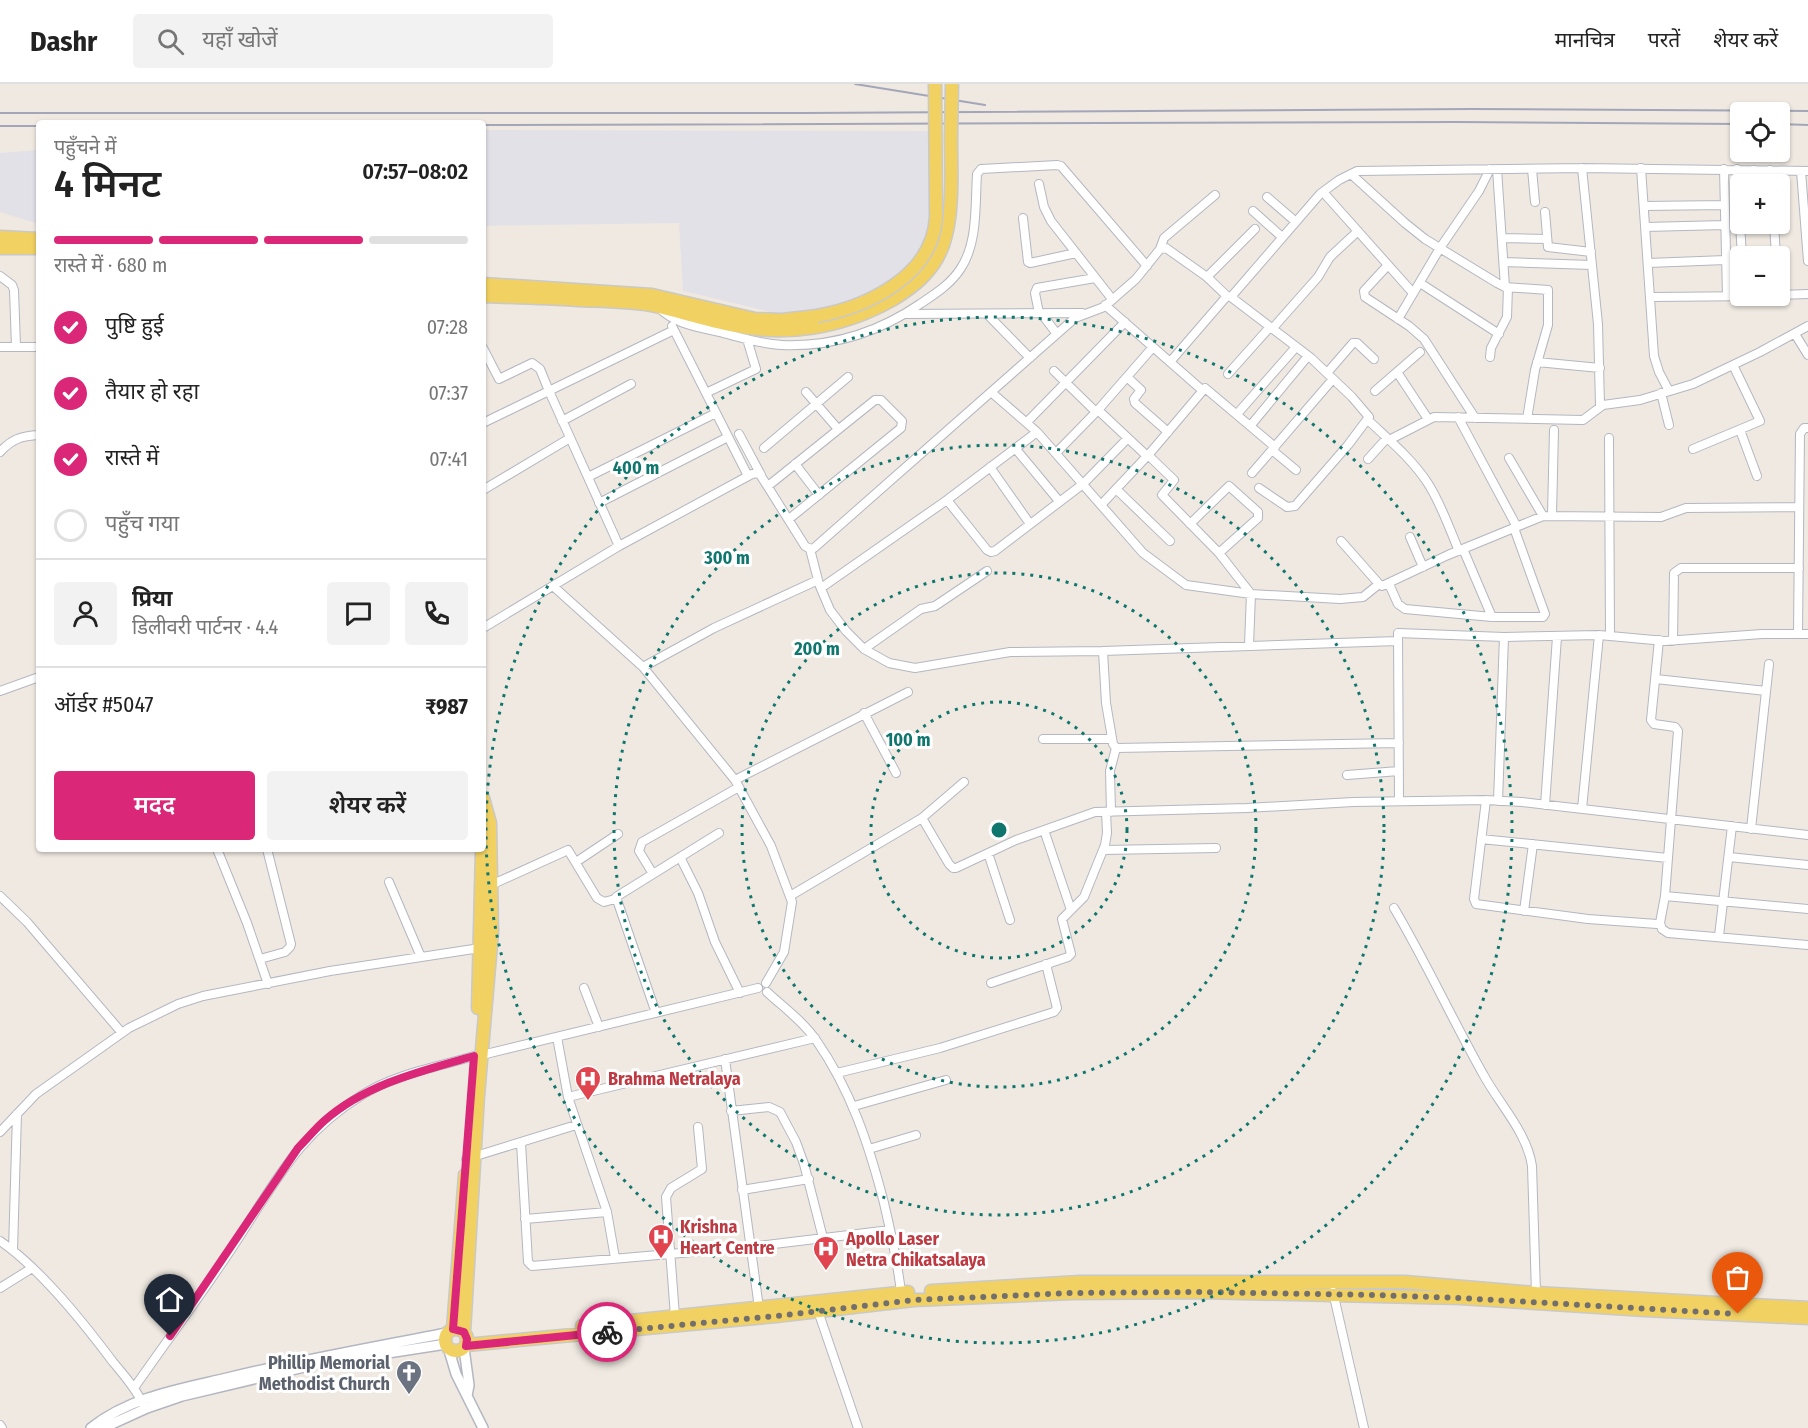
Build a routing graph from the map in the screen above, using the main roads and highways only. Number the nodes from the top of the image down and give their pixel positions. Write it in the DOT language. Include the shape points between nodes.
graph roads {
  1 [pos="935,84"];
  2 [pos="951,84"];
  3 [pos="0,237"];
  4 [pos="36,239"];
  5 [pos="0,248"];
  6 [pos="36,248"];
  7 [pos="486,284"];
  8 [pos="542,293"];
  9 [pos="486,296"];
  10 [pos="818,322"];
  11 [pos="486,809"];
  12 [pos="482,852"];
  13 [pos="478,1055"];
  14 [pos="1332,1288"];
  15 [pos="1808,1308"];
  16 [pos="1808,1318"];
  17 [pos="457,1340"];
  1 -- 10 [label="main road, bridge" via="933,237 917,264 898,283"];
  2 -- 10 [label="main road, bridge" via="947,234 935,263 908,291 870,312"];
  3 -- 4 [label="main road"];
  5 -- 6 [label="main road"];
  7 -- 8 [label="main road"];
  8 -- 9 [label="main road"];
  8 -- 10 [label="main road" via="661,296 755,319"];
  8 -- 10 [label="main road" via="774,331"];
  11 -- 13 [label="main road" via="490,823 492,932"];
  12 -- 13 [label="main road"];
  13 -- 17 [label="main road"];
  14 -- 15 [label="main road" via="1405,1282"];
  14 -- 16 [label="main road"];
  14 -- 17 [label="main road" via="914,1300"];
  14 -- 17 [label="main road" via="1080,1281 901,1293"];
}
